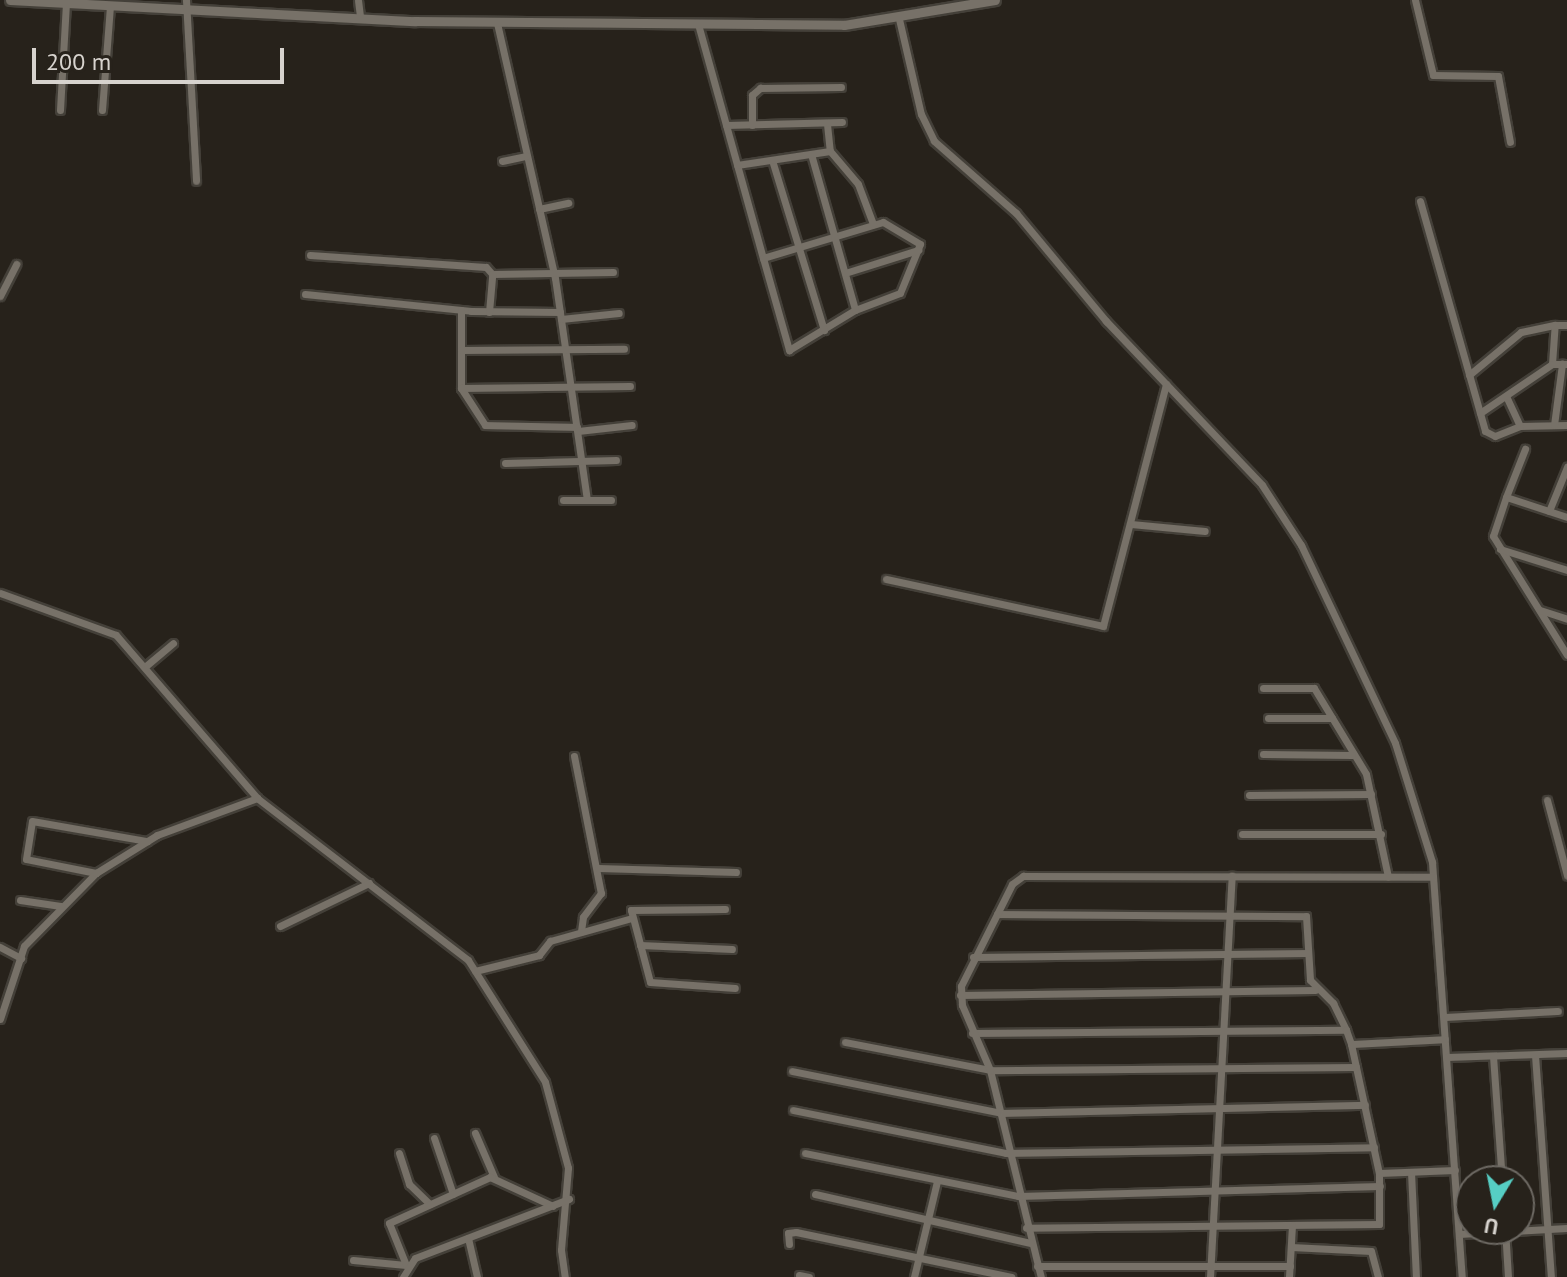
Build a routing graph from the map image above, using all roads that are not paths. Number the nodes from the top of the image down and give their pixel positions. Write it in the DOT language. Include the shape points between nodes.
graph roads {
  1 [pos="10,0"];
  2 [pos="358,0"];
  3 [pos="995,0"];
  4 [pos="1415,0"];
  5 [pos="66,3"];
  6 [pos="138,4"];
  7 [pos="186,4"];
  8 [pos="110,6"];
  9 [pos="360,17"];
  10 [pos="899,19"];
  11 [pos="497,23"];
  12 [pos="698,24"];
  13 [pos="841,87"];
  14 [pos="60,110"];
  15 [pos="102,110"];
  16 [pos="842,122"];
  17 [pos="827,124"];
  18 [pos="726,125"];
  19 [pos="752,125"];
  20 [pos="1510,142"];
  21 [pos="830,151"];
  22 [pos="811,154"];
  23 [pos="526,156"];
  24 [pos="772,160"];
  25 [pos="502,161"];
  26 [pos="737,165"];
  27 [pos="196,181"];
  28 [pos="1420,201"];
  29 [pos="568,203"];
  30 [pos="539,209"];
  31 [pos="873,224"];
  32 [pos="834,236"];
  33 [pos="798,247"];
  34 [pos="918,250"];
  35 [pos="310,255"];
  36 [pos="763,258"];
  37 [pos="16,264"];
  38 [pos="613,272"];
  39 [pos="845,273"];
  40 [pos="492,274"];
  41 [pos="554,274"];
  42 [pos="305,294"];
  43 [pos="0,296"];
  44 [pos="461,310"];
  45 [pos="855,310"];
  46 [pos="489,312"];
  47 [pos="619,313"];
  48 [pos="560,316"];
  49 [pos="1555,325"];
  50 [pos="1567,325"];
  51 [pos="824,330"];
  52 [pos="624,349"];
  53 [pos="461,350"];
  54 [pos="566,350"];
  55 [pos="1560,364"];
  56 [pos="1469,375"];
  57 [pos="1166,384"];
  58 [pos="630,386"];
  59 [pos="461,388"];
  60 [pos="572,389"];
  61 [pos="1506,396"];
  62 [pos="1480,413"];
  63 [pos="632,425"];
  64 [pos="1554,425"];
  65 [pos="1567,425"];
  66 [pos="1520,426"];
  67 [pos="577,429"];
  68 [pos="1525,449"];
  69 [pos="582,460"];
  70 [pos="616,460"];
  71 [pos="505,463"];
  72 [pos="1567,467"];
  73 [pos="1506,497"];
  74 [pos="563,500"];
  75 [pos="587,500"];
  76 [pos="611,500"];
  77 [pos="1549,511"];
  78 [pos="1567,517"];
  79 [pos="1131,524"];
  80 [pos="1205,531"];
  81 [pos="1500,549"];
  82 [pos="1567,570"];
  83 [pos="886,579"];
  84 [pos="0,593"];
  85 [pos="1538,609"];
  86 [pos="1567,619"];
  87 [pos="173,643"];
  88 [pos="1567,655"];
  89 [pos="147,665"];
  90 [pos="1263,688"];
  91 [pos="1268,718"];
  92 [pos="1332,718"];
  93 [pos="1263,754"];
  94 [pos="1352,755"];
  95 [pos="574,756"];
  96 [pos="1371,794"];
  97 [pos="1249,795"];
  98 [pos="257,798"];
  99 [pos="1547,800"];
  100 [pos="1242,834"];
  101 [pos="1381,834"];
  102 [pos="147,841"];
  103 [pos="598,868"];
  104 [pos="736,872"];
  105 [pos="96,873"];
  106 [pos="1567,875"];
  107 [pos="1232,876"];
  108 [pos="1388,877"];
  109 [pos="1433,877"];
  110 [pos="369,883"];
  111 [pos="20,900"];
  112 [pos="61,906"];
  113 [pos="725,909"];
  114 [pos="997,914"];
  115 [pos="1230,917"];
  116 [pos="632,918"];
  117 [pos="280,926"];
  118 [pos="581,932"];
  119 [pos="640,945"];
  120 [pos="0,947"];
  121 [pos="732,949"];
  122 [pos="1308,953"];
  123 [pos="1229,955"];
  124 [pos="973,957"];
  125 [pos="21,958"];
  126 [pos="475,971"];
  127 [pos="735,988"];
  128 [pos="1315,990"];
  129 [pos="0,991"];
  130 [pos="1226,994"];
  131 [pos="960,995"];
  132 [pos="8,996"];
  133 [pos="1558,1011"];
  134 [pos="1444,1017"];
  135 [pos="0,1019"];
  136 [pos="1346,1030"];
  137 [pos="1225,1032"];
  138 [pos="972,1033"];
  139 [pos="1445,1039"];
  140 [pos="845,1042"];
  141 [pos="1351,1044"];
  142 [pos="1567,1053"];
  143 [pos="1535,1055"];
  144 [pos="1493,1056"];
  145 [pos="1447,1057"];
  146 [pos="1356,1067"];
  147 [pos="990,1070"];
  148 [pos="1223,1070"];
  149 [pos="792,1071"];
  150 [pos="1365,1105"];
  151 [pos="793,1110"];
  152 [pos="1220,1110"];
  153 [pos="1003,1113"];
  154 [pos="475,1133"];
  155 [pos="434,1138"];
  156 [pos="1374,1147"];
  157 [pos="1218,1148"];
  158 [pos="399,1153"];
  159 [pos="805,1153"];
  160 [pos="1006,1153"];
  161 [pos="1501,1165"];
  162 [pos="1455,1170"];
  163 [pos="1411,1172"];
  164 [pos="1379,1173"];
  165 [pos="494,1177"];
  166 [pos="937,1181"];
  167 [pos="1380,1186"];
  168 [pos="1215,1187"];
  169 [pos="453,1194"];
  170 [pos="815,1194"];
  171 [pos="1018,1196"];
  172 [pos="569,1199"];
  173 [pos="430,1204"];
  174 [pos="553,1206"];
  175 [pos="927,1219"];
  176 [pos="1292,1225"];
  177 [pos="1213,1226"];
  178 [pos="1026,1228"];
  179 [pos="1567,1228"];
  180 [pos="1535,1229"];
  181 [pos="1548,1229"];
  182 [pos="468,1238"];
  183 [pos="1030,1243"];
  184 [pos="789,1244"];
  185 [pos="1460,1245"];
  186 [pos="1506,1245"];
  187 [pos="1291,1247"];
  188 [pos="918,1256"];
  189 [pos="353,1260"];
  190 [pos="1211,1264"];
  191 [pos="406,1265"];
  192 [pos="1251,1265"];
  193 [pos="1037,1266"];
  194 [pos="1290,1266"];
  195 [pos="799,1275"];
  196 [pos="403,1277"];
  197 [pos="477,1277"];
  198 [pos="565,1277"];
  199 [pos="809,1277"];
  200 [pos="914,1277"];
  201 [pos="1011,1277"];
  202 [pos="1041,1277"];
  203 [pos="1210,1277"];
  204 [pos="1251,1277"];
  205 [pos="1289,1277"];
  206 [pos="1378,1277"];
  207 [pos="1416,1277"];
  208 [pos="1462,1277"];
  209 [pos="1508,1277"];
  210 [pos="1551,1277"];
  1 -- 5 [label="street"];
  2 -- 9 [label="street"];
  3 -- 10 [label="street"];
  4 -- 20 [label="street" via="1433,75 1498,76"];
  5 -- 8 [label="street"];
  5 -- 14 [label="street"];
  6 -- 7 [label="street"];
  6 -- 8 [label="street"];
  7 -- 9 [label="street"];
  7 -- 27 [label="street"];
  8 -- 15 [label="street"];
  9 -- 11 [label="street"];
  10 -- 12 [label="street" via="844,25"];
  10 -- 57 [label="street" via="934,141 1016,213"];
  11 -- 12 [label="street"];
  11 -- 23 [label="street"];
  12 -- 18 [label="street"];
  13 -- 19 [label="street" via="760,88 752,95"];
  16 -- 17 [label="street"];
  17 -- 19 [label="street"];
  17 -- 21 [label="street"];
  18 -- 19 [label="street"];
  18 -- 26 [label="street"];
  21 -- 22 [label="street"];
  21 -- 31 [label="street" via="858,184"];
  22 -- 24 [label="street"];
  22 -- 32 [label="street"];
  23 -- 25 [label="street"];
  23 -- 30 [label="street"];
  24 -- 26 [label="street"];
  24 -- 33 [label="street"];
  26 -- 36 [label="street"];
  28 -- 56 [label="street"];
  29 -- 30 [label="street"];
  30 -- 41 [label="street"];
  31 -- 32 [label="street"];
  31 -- 34 [label="street" via="893,224 919,243"];
  32 -- 33 [label="street"];
  32 -- 39 [label="street"];
  33 -- 36 [label="street"];
  33 -- 51 [label="street"];
  34 -- 39 [label="street"];
  34 -- 45 [label="street" via="900,293"];
  35 -- 40 [label="street" via="486,267"];
  36 -- 51 [label="street" via="789,350"];
  37 -- 43 [label="street"];
  38 -- 41 [label="street"];
  39 -- 45 [label="street"];
  40 -- 41 [label="street"];
  40 -- 46 [label="street"];
  41 -- 48 [label="street"];
  42 -- 44 [label="street"];
  44 -- 46 [label="street"];
  44 -- 53 [label="street"];
  45 -- 51 [label="street"];
  46 -- 48 [label="street"];
  47 -- 48 [label="street"];
  48 -- 54 [label="street"];
  49 -- 50 [label="street"];
  49 -- 55 [label="street"];
  49 -- 56 [label="street" via="1521,332"];
  52 -- 54 [label="street"];
  53 -- 54 [label="street"];
  53 -- 59 [label="street"];
  54 -- 60 [label="street"];
  55 -- 61 [label="street"];
  55 -- 64 [label="street"];
  56 -- 62 [label="street"];
  57 -- 79 [label="street"];
  57 -- 109 [label="street" via="1262,485 1301,545 1404,764"];
  58 -- 60 [label="street"];
  59 -- 60 [label="street"];
  59 -- 67 [label="street" via="487,427"];
  60 -- 67 [label="street"];
  61 -- 62 [label="street"];
  61 -- 66 [label="street"];
  62 -- 66 [label="street" via="1489,435"];
  63 -- 67 [label="street"];
  64 -- 65 [label="street"];
  64 -- 66 [label="street"];
  67 -- 69 [label="street"];
  68 -- 73 [label="street"];
  69 -- 70 [label="street"];
  69 -- 71 [label="street"];
  69 -- 75 [label="street"];
  72 -- 77 [label="street"];
  73 -- 77 [label="street"];
  73 -- 81 [label="street" via="1493,536"];
  74 -- 75 [label="street"];
  75 -- 76 [label="street"];
  77 -- 78 [label="street"];
  79 -- 80 [label="street"];
  79 -- 83 [label="street" via="1108,618 1099,627"];
  81 -- 82 [label="street"];
  81 -- 85 [label="street"];
  84 -- 89 [label="street" via="116,635"];
  85 -- 86 [label="street"];
  85 -- 88 [label="street"];
  87 -- 89 [label="street"];
  89 -- 98 [label="street"];
  90 -- 92 [label="street" via="1314,688"];
  91 -- 92 [label="street"];
  92 -- 94 [label="street"];
  93 -- 94 [label="street"];
  94 -- 96 [label="street"];
  95 -- 103 [label="street"];
  96 -- 97 [label="street"];
  96 -- 101 [label="street"];
  98 -- 102 [label="street"];
  98 -- 110 [label="street"];
  99 -- 106 [label="street"];
  100 -- 101 [label="street"];
  101 -- 108 [label="street"];
  102 -- 105 [label="street"];
  102 -- 105 [label="street" via="32,821 26,859"];
  103 -- 104 [label="street"];
  103 -- 118 [label="street" via="601,893 583,917"];
  105 -- 112 [label="street"];
  107 -- 108 [label="street"];
  107 -- 114 [label="street" via="1023,876"];
  107 -- 115 [label="street"];
  108 -- 109 [label="street"];
  109 -- 134 [label="street"];
  110 -- 117 [label="street"];
  110 -- 126 [label="street" via="460,950"];
  111 -- 112 [label="street"];
  112 -- 125 [label="street" via="24,946"];
  113 -- 116 [label="street" via="635,906"];
  114 -- 115 [label="street"];
  114 -- 124 [label="street"];
  115 -- 122 [label="street" via="1306,916"];
  115 -- 123 [label="street"];
  116 -- 118 [label="street"];
  116 -- 119 [label="street"];
  118 -- 126 [label="street" via="550,941 539,955"];
  119 -- 121 [label="street"];
  119 -- 127 [label="street" via="650,982"];
  120 -- 125 [label="street"];
  122 -- 123 [label="street"];
  122 -- 128 [label="street"];
  123 -- 124 [label="street"];
  123 -- 130 [label="street"];
  124 -- 131 [label="street"];
  125 -- 132 [label="street"];
  126 -- 172 [label="street" via="540,1069 568,1168"];
  128 -- 130 [label="street"];
  128 -- 136 [label="street" via="1333,1003"];
  129 -- 132 [label="street"];
  130 -- 131 [label="street"];
  130 -- 137 [label="street"];
  131 -- 138 [label="street"];
  132 -- 135 [label="street"];
  133 -- 134 [label="street"];
  134 -- 139 [label="street"];
  136 -- 137 [label="street"];
  136 -- 141 [label="street"];
  137 -- 138 [label="street"];
  137 -- 148 [label="street"];
  138 -- 147 [label="street"];
  139 -- 141 [label="street"];
  139 -- 145 [label="street"];
  140 -- 147 [label="street"];
  141 -- 146 [label="street"];
  142 -- 143 [label="street"];
  143 -- 144 [label="street"];
  143 -- 181 [label="street"];
  144 -- 145 [label="street"];
  144 -- 161 [label="street"];
  145 -- 162 [label="street"];
  146 -- 148 [label="street"];
  146 -- 150 [label="street"];
  147 -- 148 [label="street"];
  147 -- 153 [label="street"];
  148 -- 152 [label="street"];
  149 -- 153 [label="street"];
  150 -- 152 [label="street"];
  150 -- 156 [label="street"];
  151 -- 160 [label="street"];
  152 -- 153 [label="street"];
  152 -- 157 [label="street"];
  153 -- 160 [label="street"];
  154 -- 165 [label="street"];
  155 -- 169 [label="street"];
  156 -- 157 [label="street"];
  156 -- 164 [label="street"];
  157 -- 160 [label="street"];
  157 -- 168 [label="street"];
  158 -- 173 [label="street" via="409,1184"];
  159 -- 166 [label="street"];
  160 -- 171 [label="street"];
  162 -- 163 [label="street"];
  163 -- 164 [label="street"];
  163 -- 207 [label="street"];
  164 -- 167 [label="street"];
  165 -- 169 [label="street"];
  165 -- 174 [label="street"];
  166 -- 171 [label="street"];
  166 -- 175 [label="street"];
  167 -- 168 [label="street"];
  167 -- 176 [label="street" via="1382,1218 1376,1225"];
  168 -- 171 [label="street"];
  168 -- 177 [label="street"];
  169 -- 173 [label="street"];
  170 -- 175 [label="street"];
  171 -- 178 [label="street"];
  172 -- 174 [label="street"];
  172 -- 198 [label="street" via="561,1250"];
  173 -- 191 [label="street" via="389,1223"];
  174 -- 182 [label="street"];
  175 -- 183 [label="street"];
  175 -- 188 [label="street"];
  176 -- 177 [label="street"];
  176 -- 187 [label="street"];
  177 -- 178 [label="street"];
  177 -- 190 [label="street"];
  178 -- 183 [label="street"];
  179 -- 181 [label="street"];
  180 -- 181 [label="street"];
  181 -- 210 [label="street"];
  182 -- 191 [label="street"];
  182 -- 197 [label="street"];
  183 -- 193 [label="street"];
  184 -- 188 [label="street" via="791,1231"];
  185 -- 208 [label="street"];
  186 -- 209 [label="street"];
  187 -- 194 [label="street"];
  187 -- 206 [label="street" via="1371,1251"];
  188 -- 200 [label="street"];
  188 -- 201 [label="street"];
  189 -- 191 [label="street"];
  190 -- 192 [label="street"];
  190 -- 193 [label="street"];
  190 -- 203 [label="street"];
  191 -- 196 [label="street"];
  192 -- 194 [label="street"];
  192 -- 204 [label="street"];
  193 -- 202 [label="street"];
  194 -- 205 [label="street"];
  195 -- 199 [label="street"];
}
